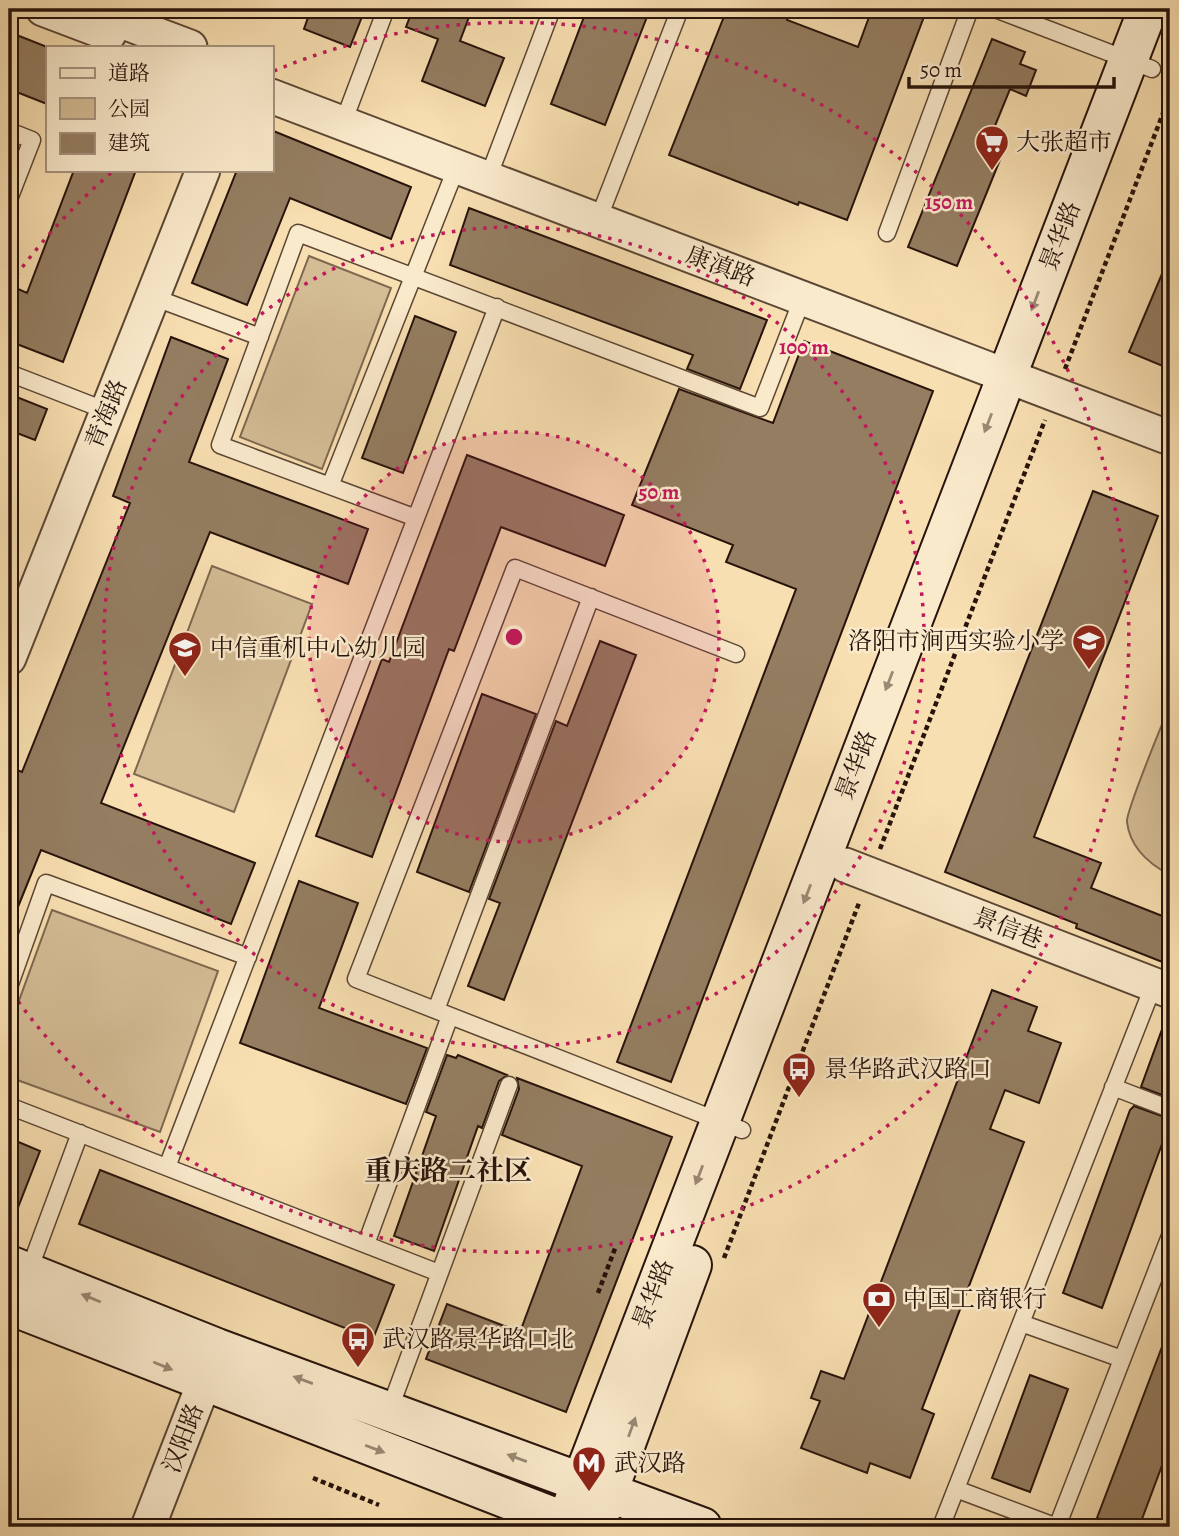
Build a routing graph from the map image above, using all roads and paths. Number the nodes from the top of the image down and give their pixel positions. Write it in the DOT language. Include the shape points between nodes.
graph roads {
  1 [pos="43,9"];
  2 [pos="89,9"];
  3 [pos="386,9"];
  4 [pos="552,9"];
  5 [pos="680,9"];
  6 [pos="970,9"];
  7 [pos="995,9"];
  8 [pos="1148,9"];
  9 [pos="1170,21"];
  10 [pos="139,31"];
  11 [pos="187,46"];
  12 [pos="1150,74"];
  13 [pos="273,79"];
  14 [pos="273,97"];
  15 [pos="346,115"];
  16 [pos="9,131"];
  17 [pos="457,166"];
  18 [pos="491,170"];
  19 [pos="203,172"];
  20 [pos="9,199"];
  21 [pos="601,212"];
  22 [pos="887,233"];
  23 [pos="413,276"];
  24 [pos="153,297"];
  25 [pos="803,297"];
  26 [pos="497,307"];
  27 [pos="260,337"];
  28 [pos="9,373"];
  29 [pos="1034,377"];
  30 [pos="107,411"];
  31 [pos="1170,419"];
  32 [pos="1170,438"];
  33 [pos="330,486"];
  34 [pos="416,517"];
  35 [pos="591,597"];
  36 [pos="736,654"];
  37 [pos="9,658"];
  38 [pos="857,870"];
  39 [pos="248,957"];
  40 [pos="9,986"];
  41 [pos="1162,987"];
  42 [pos="443,1013"];
  43 [pos="509,1085"];
  44 [pos="1113,1087"];
  45 [pos="9,1106"];
  46 [pos="1170,1109"];
  47 [pos="731,1126"];
  48 [pos="80,1133"];
  49 [pos="167,1167"];
  50 [pos="1170,1236"];
  51 [pos="366,1244"];
  52 [pos="616,1246"];
  53 [pos="18,1269"];
  54 [pos="719,1269"];
  55 [pos="439,1273"];
  56 [pos="598,1293"];
  57 [pos="9,1305"];
  58 [pos="1021,1323"];
  59 [pos="1122,1359"];
  60 [pos="211,1365"];
  61 [pos="389,1411"];
  62 [pos="313,1478"];
  63 [pos="594,1487"];
  64 [pos="956,1489"];
  65 [pos="379,1504"];
  66 [pos="580,1526"];
  67 [pos="148,1527"];
  68 [pos="702,1527"];
  69 [pos="941,1527"];
  70 [pos="1057,1527"];
  1 -- 10 [label="street"];
  2 -- 10 [label="street"];
  3 -- 15 [label="lane"];
  4 -- 18 [label="lane"];
  5 -- 21 [label="lane"];
  6 -- 22 [label="lane"];
  7 -- 12 [label="lane"];
  8 -- 12 [label="main road, 景华路"];
  9 -- 12 [label="main road, 景华路"];
  10 -- 11 [label="street"];
  12 -- 29 [label="main road, 景华路"];
  12 -- 29 [label="path"];
  13 -- 15 [label="street, 康滇路"];
  14 -- 15 [label="street, 康滇路"];
  15 -- 17 [label="street, 康滇路"];
  15 -- 18 [label="street, 康滇路"];
  16 -- 20 [label="lane" via="32,140"];
  17 -- 18 [label="street, 康滇路"];
  17 -- 23 [label="lane"];
  18 -- 21 [label="street, 康滇路"];
  19 -- 24 [label="street, 青海路"];
  21 -- 25 [label="street, 康滇路"];
  21 -- 29 [label="street, 康滇路"];
  23 -- 26 [label="lane"];
  23 -- 27 [label="lane" via="298,233"];
  23 -- 33 [label="lane"];
  24 -- 27 [label="lane"];
  24 -- 30 [label="street, 青海路"];
  25 -- 26 [label="lane" via="760,408"];
  25 -- 29 [label="street, 康滇路"];
  26 -- 34 [label="lane"];
  27 -- 33 [label="lane" via="220,445"];
  28 -- 30 [label="lane"];
  29 -- 31 [label="street, 康滇路"];
  29 -- 32 [label="street, 康滇路"];
  29 -- 38 [label="main road, 景华路"];
  29 -- 38 [label="path"];
  29 -- 47 [label="main road, 景华路, one-way"];
  30 -- 37 [label="street, 青海路"];
  33 -- 34 [label="lane"];
  34 -- 39 [label="lane"];
  35 -- 36 [label="lane"];
  35 -- 42 [label="lane"];
  35 -- 42 [label="lane" via="515,568 356,979"];
  38 -- 41 [label="street, 景信巷"];
  38 -- 47 [label="main road, 景华路"];
  38 -- 54 [label="path"];
  39 -- 40 [label="lane" via="46,883"];
  39 -- 49 [label="lane"];
  41 -- 44 [label="lane"];
  42 -- 47 [label="lane"];
  42 -- 51 [label="lane"];
  43 -- 55 [label="lane"];
  44 -- 46 [label="lane"];
  44 -- 58 [label="lane"];
  45 -- 48 [label="lane"];
  47 -- 63 [label="main road, 景华路"];
  48 -- 49 [label="lane"];
  48 -- 53 [label="lane"];
  49 -- 51 [label="lane"];
  50 -- 59 [label="lane"];
  51 -- 55 [label="lane"];
  52 -- 56 [label="path"];
  60 -- 53 [label="main road, one-way"];
  55 -- 61 [label="lane"];
  57 -- 60 [label="main road, one-way"];
  58 -- 59 [label="lane"];
  58 -- 64 [label="lane"];
  59 -- 70 [label="lane"];
  61 -- 60 [label="main road, one-way"];
  60 -- 66 [label="main road, one-way"];
  60 -- 67 [label="street, 汉阳路"];
  63 -- 61 [label="main road, one-way"];
  62 -- 65 [label="path"];
  63 -- 66 [label="main road, 景华路"];
  63 -- 68 [label="main road"];
  64 -- 69 [label="lane"];
  64 -- 70 [label="lane"];
}
